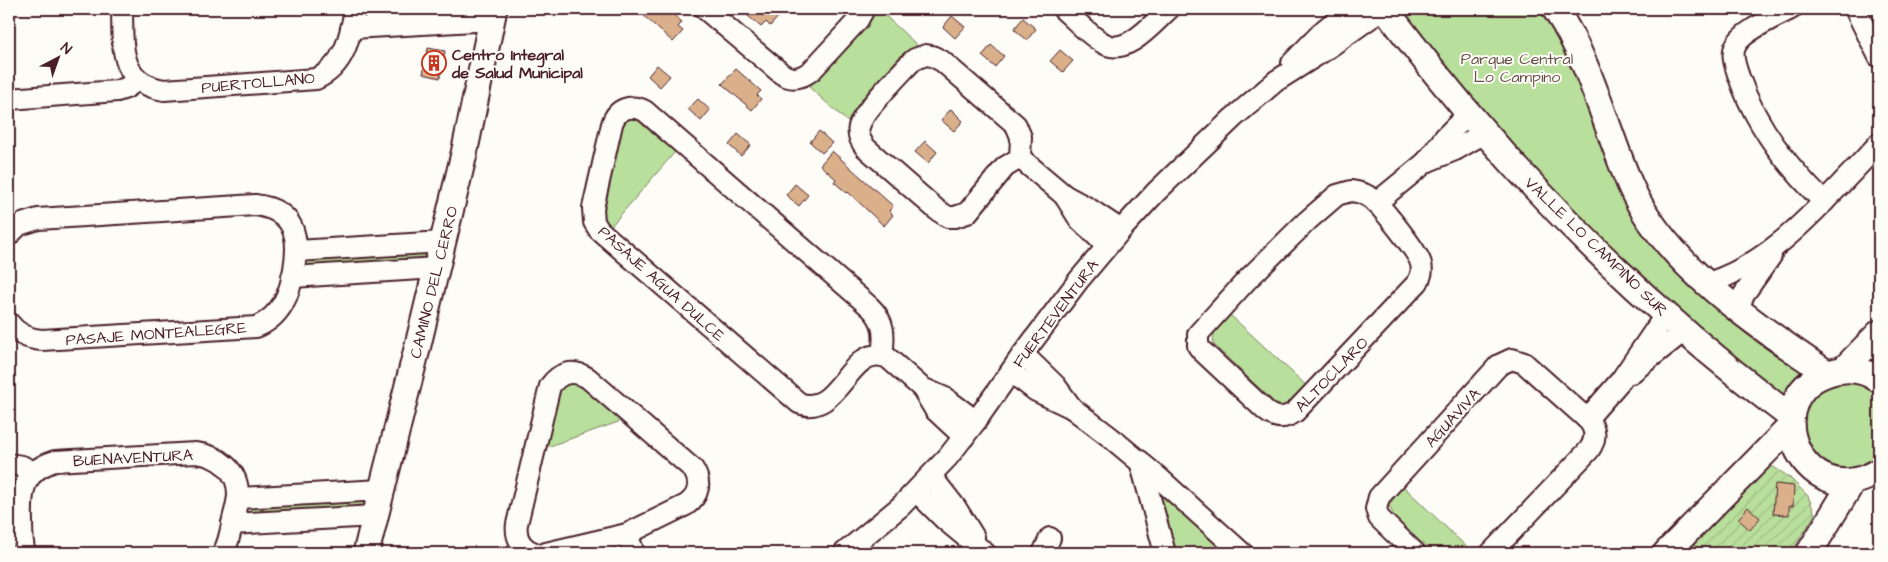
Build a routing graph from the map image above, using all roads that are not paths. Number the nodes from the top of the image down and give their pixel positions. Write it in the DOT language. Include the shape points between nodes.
graph roads {
  1 [pos="122,9"];
  2 [pos="705,9"];
  3 [pos="864,9"];
  4 [pos="1063,9"];
  5 [pos="1169,9"];
  6 [pos="1350,9"];
  7 [pos="1384,9"];
  8 [pos="1555,9"];
  9 [pos="1791,9"];
  10 [pos="1855,9"];
  11 [pos="493,15"];
  12 [pos="353,18"];
  13 [pos="1879,57"];
  14 [pos="138,80"];
  15 [pos="1276,82"];
  16 [pos="9,99"];
  17 [pos="1470,113"];
  18 [pos="1486,132"];
  19 [pos="1879,143"];
  20 [pos="1020,158"];
  21 [pos="1426,162"];
  22 [pos="1064,195"];
  23 [pos="1824,202"];
  24 [pos="1376,203"];
  25 [pos="1121,230"];
  26 [pos="10,232"];
  27 [pos="443,242"];
  28 [pos="1781,243"];
  29 [pos="1107,246"];
  30 [pos="297,251"];
  31 [pos="437,268"];
  32 [pos="292,277"];
  33 [pos="1708,283"];
  34 [pos="1738,309"];
  35 [pos="1666,314"];
  36 [pos="1684,330"];
  37 [pos="12,331"];
  38 [pos="1879,333"];
  39 [pos="1023,354"];
  40 [pos="882,355"];
  41 [pos="1835,371"];
  42 [pos="1011,372"];
  43 [pos="1621,380"];
  44 [pos="1879,380"];
  45 [pos="922,388"];
  46 [pos="1072,408"];
  47 [pos="1587,418"];
  48 [pos="976,421"];
  49 [pos="1791,422"];
  50 [pos="964,437"];
  51 [pos="1140,462"];
  52 [pos="9,464"];
  53 [pos="34,472"];
  54 [pos="931,476"];
  55 [pos="1870,479"];
  56 [pos="382,490"];
  57 [pos="916,491"];
  58 [pos="238,498"];
  59 [pos="375,516"];
  60 [pos="232,524"];
  61 [pos="627,534"];
  62 [pos="983,552"];
  63 [pos="25,553"];
  64 [pos="223,553"];
  65 [pos="366,553"];
  66 [pos="535,553"];
  67 [pos="546,553"];
  68 [pos="634,553"];
  69 [pos="844,553"];
  70 [pos="1166,553"];
  71 [pos="1242,553"];
  72 [pos="1415,553"];
  73 [pos="1491,553"];
  74 [pos="1666,553"];
  75 [pos="1809,553"];
  1 -- 14 [label="street" via="123,54"];
  2 -- 3 [label="street" via="782,74 795,78 812,70 858,20"];
  4 -- 5 [label="street" via="1100,40 1115,47 1129,43"];
  6 -- 15 [label="street, FUERTEVENTURA" via="1310,43"];
  7 -- 15 [label="street, FUERTEVENTURA"];
  7 -- 17 [label="street, VALLE LO CAMPINO SUR"];
  8 -- 33 [label="street" via="1582,60 1614,146 1643,209 1678,255"];
  9 -- 23 [label="street" via="1743,36 1734,48 1734,58 1740,82 1757,116 1787,160"];
  10 -- 13 [label="street"];
  11 -- 12 [label="street, PUERTOLLANO"];
  11 -- 27 [label="street, CAMINO DEL CERRO"];
  12 -- 14 [label="street, PUERTOLLANO" via="341,59 331,71 316,79 164,90"];
  14 -- 16 [label="street" via="117,90"];
  15 -- 25 [label="street, FUERTEVENTURA" via="1192,156"];
  17 -- 18 [label="street, VALLE LO CAMPINO SUR"];
  17 -- 21 [label="street" via="1445,137"];
  18 -- 21 [label="street"];
  18 -- 35 [label="street, VALLE LO CAMPINO SUR" via="1582,236"];
  19 -- 23 [label="street"];
  20 -- 20 [label="street" via="1005,167 967,213 948,217 866,148 859,138 859,125 911,62 921,56 932,56 1016,125 1021,137"];
  20 -- 22 [label="street"];
  21 -- 24 [label="street"];
  22 -- 25 [label="street"];
  22 -- 29 [label="street" via="1079,219"];
  23 -- 28 [label="street"];
  24 -- 24 [label="street, ALTOCLARO" via="1358,192 1343,192 1330,199 1258,268 1198,334 1198,346 1202,351 1270,415 1280,418 1295,412 1418,282 1422,270 1419,256"];
  25 -- 29 [label="street, FUERTEVENTURA"];
  26 -- 30 [label="street, PASAJE MONTEALEGRE" via="38,219 255,205 273,209 287,220 295,234"];
  27 -- 30 [label="street"];
  27 -- 31 [label="street, CAMINO DEL CERRO"];
  28 -- 33 [label="street" via="1738,272"];
  28 -- 34 [label="street" via="1744,294"];
  29 -- 39 [label="street, FUERTEVENTURA"];
  30 -- 32 [label="street, PASAJE MONTEALEGRE"];
  31 -- 32 [label="street"];
  31 -- 56 [label="street, CAMINO DEL CERRO"];
  32 -- 37 [label="street, PASAJE MONTEALEGRE" via="281,307 256,327 42,340"];
  33 -- 34 [label="street"];
  34 -- 41 [label="street" via="1766,332"];
  35 -- 36 [label="street, VALLE LO CAMPINO SUR"];
  35 -- 43 [label="street"];
  36 -- 43 [label="street"];
  36 -- 49 [label="street, VALLE LO CAMPINO SUR"];
  38 -- 41 [label="street"];
  39 -- 42 [label="street, FUERTEVENTURA"];
  39 -- 46 [label="street" via="1055,385"];
  40 -- 40 [label="street, PASAJE AGUA DULCE" via="863,360 822,402 809,406 799,403 599,230 594,222 593,208 617,114 632,107 645,111 870,307 883,326"];
  40 -- 45 [label="street"];
  41 -- 44 [label="street" via="1854,370"];
  41 -- 49 [label="street" via="1812,382 1799,395"];
  42 -- 46 [label="street" via="1036,391"];
  42 -- 48 [label="street, FUERTEVENTURA"];
  43 -- 47 [label="street"];
  45 -- 48 [label="street" via="945,398"];
  45 -- 50 [label="street" via="935,410"];
  46 -- 51 [label="street"];
  47 -- 72 [label="street, AGUAVIVA" via="1524,363 1512,359 1499,365 1379,498 1376,508 1379,518"];
  47 -- 73 [label="street" via="1594,428 1592,445"];
  48 -- 50 [label="street, FUERTEVENTURA"];
  49 -- 55 [label="street" via="1797,452 1815,472 1839,481"];
  49 -- 74 [label="street"];
  50 -- 54 [label="street, FUERTEVENTURA"];
  51 -- 70 [label="street"];
  51 -- 71 [label="street"];
  52 -- 53 [label="street"];
  53 -- 58 [label="street, BUENAVENTURA" via="55,461 204,454 228,467 236,481"];
  53 -- 63 [label="street" via="21,498"];
  54 -- 57 [label="street, FUERTEVENTURA"];
  54 -- 62 [label="street" via="956,508"];
  55 -- 75 [label="street"];
  56 -- 58 [label="street"];
  56 -- 59 [label="street, CAMINO DEL CERRO"];
  57 -- 62 [label="street"];
  57 -- 69 [label="street, FUERTEVENTURA"];
  58 -- 60 [label="street, BUENAVENTURA"];
  59 -- 60 [label="street"];
  59 -- 65 [label="street, CAMINO DEL CERRO"];
  60 -- 64 [label="street, BUENAVENTURA"];
  61 -- 66 [label="street" via="692,501 699,487 696,475 588,378 566,373 554,380 548,392 517,524 519,541"];
  61 -- 67 [label="street"];
  61 -- 68 [label="street"];
}
